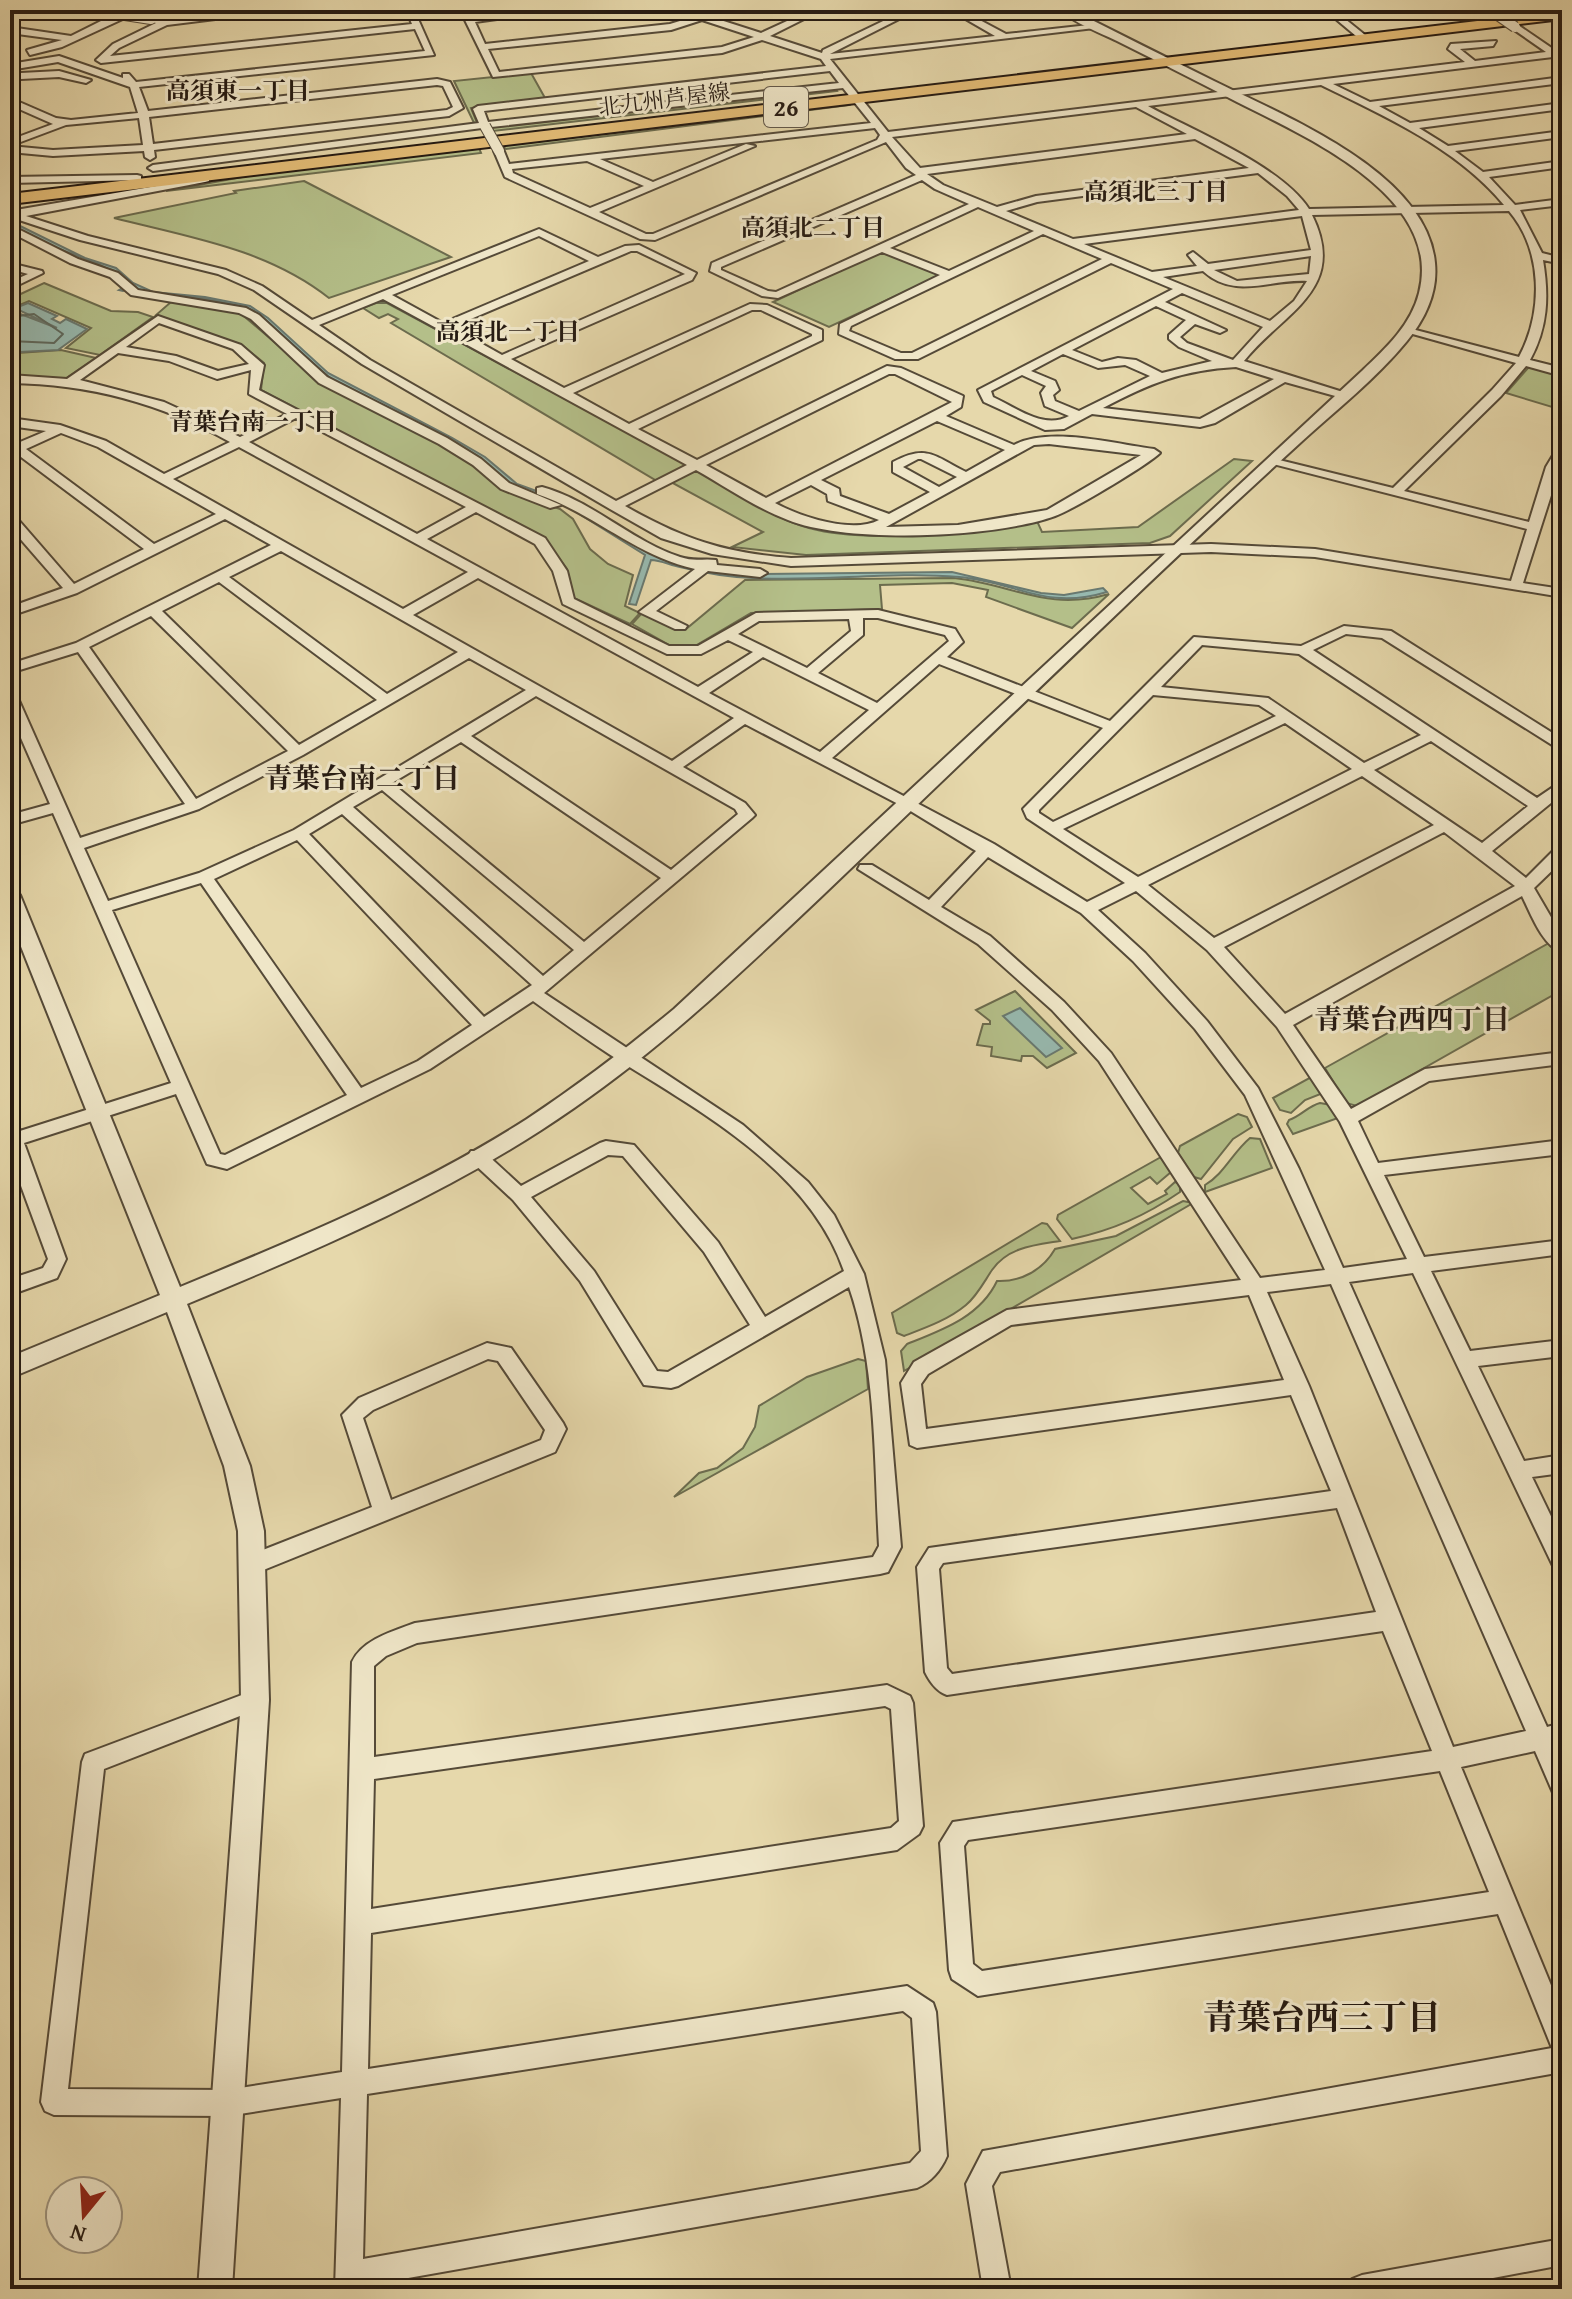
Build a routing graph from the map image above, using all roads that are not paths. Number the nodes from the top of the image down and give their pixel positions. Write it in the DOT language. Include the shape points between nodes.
graph roads {
  1 [pos="87,10"];
  2 [pos="190,10"];
  3 [pos="283,10"];
  4 [pos="410,10"];
  5 [pos="559,10"];
  6 [pos="681,10"];
  7 [pos="723,10"];
  8 [pos="818,10"];
  9 [pos="913,10"];
  10 [pos="954,10"];
  11 [pos="1064,10"];
  12 [pos="1329,10"];
  13 [pos="1558,10"];
  14 [pos="1491,11"];
  15 [pos="154,15"];
  16 [pos="1562,15"];
  17 [pos="125,16"];
  18 [pos="703,18"];
  19 [pos="166,22"];
  20 [pos="417,26"];
  21 [pos="1098,27"];
  22 [pos="10,30"];
  23 [pos="1362,36"];
  24 [pos="760,37"];
  25 [pos="1004,37"];
  26 [pos="72,39"];
  27 [pos="1549,41"];
  28 [pos="1537,42"];
  29 [pos="1493,43"];
  30 [pos="482,47"];
  31 [pos="79,50"];
  32 [pos="821,56"];
  33 [pos="1559,56"];
  34 [pos="10,57"];
  35 [pos="59,59"];
  36 [pos="1159,59"];
  37 [pos="101,60"];
  38 [pos="1474,64"];
  39 [pos="10,67"];
  40 [pos="831,68"];
  41 [pos="10,77"];
  42 [pos="1562,80"];
  43 [pos="1322,83"];
  44 [pos="545,85"];
  45 [pos="135,89"];
  46 [pos="850,93"];
  47 [pos="1230,94"];
  48 [pos="10,101"];
  49 [pos="1139,105"];
  50 [pos="1368,105"];
  51 [pos="1562,106"];
  52 [pos="144,115"];
  53 [pos="66,122"];
  54 [pos="876,125"];
  55 [pos="485,126"];
  56 [pos="1409,126"];
  57 [pos="1562,134"];
  58 [pos="885,135"];
  59 [pos="1198,136"];
  60 [pos="771,138"];
  61 [pos="10,143"];
  62 [pos="148,146"];
  63 [pos="10,149"];
  64 [pos="1445,149"];
  65 [pos="588,158"];
  66 [pos="1562,164"];
  67 [pos="507,167"];
  68 [pos="1260,170"];
  69 [pos="154,172"];
  70 [pos="919,174"];
  71 [pos="1481,175"];
  72 [pos="137,178"];
  73 [pos="10,180"];
  74 [pos="652,186"];
  75 [pos="10,192"];
  76 [pos="1562,202"];
  77 [pos="977,204"];
  78 [pos="1513,208"];
  79 [pos="996,211"];
  80 [pos="1407,211"];
  81 [pos="590,212"];
  82 [pos="1305,212"];
  83 [pos="12,213"];
  84 [pos="10,228"];
  85 [pos="1042,231"];
  86 [pos="1073,242"];
  87 [pos="882,248"];
  88 [pos="1317,252"];
  89 [pos="1193,255"];
  90 [pos="1539,256"];
  91 [pos="1111,259"];
  92 [pos="598,261"];
  93 [pos="1562,261"];
  94 [pos="10,266"];
  95 [pos="1204,268"];
  96 [pos="949,275"];
  97 [pos="1152,275"];
  98 [pos="1314,278"];
  99 [pos="10,286"];
  100 [pos="1183,288"];
  101 [pos="384,295"];
  102 [pos="242,301"];
  103 [pos="1155,302"];
  104 [pos="1193,320"];
  105 [pos="313,323"];
  106 [pos="1271,326"];
  107 [pos="443,327"];
  108 [pos="1220,330"];
  109 [pos="1408,331"];
  110 [pos="117,349"];
  111 [pos="1063,350"];
  112 [pos="502,359"];
  113 [pos="1522,362"];
  114 [pos="1232,363"];
  115 [pos="258,365"];
  116 [pos="1022,371"];
  117 [pos="1562,372"];
  118 [pos="1161,377"];
  119 [pos="1284,378"];
  120 [pos="10,379"];
  121 [pos="71,381"];
  122 [pos="563,393"];
  123 [pos="1342,396"];
  124 [pos="298,413"];
  125 [pos="1084,413"];
  126 [pos="937,416"];
  127 [pos="10,422"];
  128 [pos="630,428"];
  129 [pos="60,429"];
  130 [pos="237,443"];
  131 [pos="14,450"];
  132 [pos="1014,450"];
  133 [pos="1562,450"];
  134 [pos="1271,462"];
  135 [pos="699,465"];
  136 [pos="967,477"];
  137 [pos="164,479"];
  138 [pos="811,480"];
  139 [pos="940,492"];
  140 [pos="1395,493"];
  141 [pos="766,503"];
  142 [pos="555,505"];
  143 [pos="615,506"];
  144 [pos="476,507"];
  145 [pos="224,515"];
  146 [pos="10,519"];
  147 [pos="890,520"];
  148 [pos="1534,527"];
  149 [pos="872,529"];
  150 [pos="416,540"];
  151 [pos="280,546"];
  152 [pos="153,550"];
  153 [pos="1174,550"];
  154 [pos="723,553"];
  155 [pos="706,567"];
  156 [pos="477,573"];
  157 [pos="760,573"];
  158 [pos="221,577"];
  159 [pos="1516,585"];
  160 [pos="72,590"];
  161 [pos="1562,593"];
  162 [pos="10,612"];
  163 [pos="155,612"];
  164 [pos="855,614"];
  165 [pos="403,615"];
  166 [pos="680,626"];
  167 [pos="728,634"];
  168 [pos="81,646"];
  169 [pos="1303,650"];
  170 [pos="763,651"];
  171 [pos="467,653"];
  172 [pos="938,659"];
  173 [pos="10,669"];
  174 [pos="808,674"];
  175 [pos="1149,690"];
  176 [pos="535,691"];
  177 [pos="1024,692"];
  178 [pos="699,693"];
  179 [pos="10,696"];
  180 [pos="387,700"];
  181 [pos="879,709"];
  182 [pos="1286,717"];
  183 [pos="744,718"];
  184 [pos="1113,727"];
  185 [pos="1432,735"];
  186 [pos="462,736"];
  187 [pos="1562,745"];
  188 [pos="298,752"];
  189 [pos="821,759"];
  190 [pos="672,768"];
  191 [pos="1362,770"];
  192 [pos="384,784"];
  193 [pos="1562,786"];
  194 [pos="909,804"];
  195 [pos="194,806"];
  196 [pos="1538,806"];
  197 [pos="56,807"];
  198 [pos="344,807"];
  199 [pos="10,820"];
  200 [pos="1444,826"];
  201 [pos="1052,828"];
  202 [pos="299,833"];
  203 [pos="76,845"];
  204 [pos="988,848"];
  205 [pos="1482,851"];
  206 [pos="1562,852"];
  207 [pos="866,869"];
  208 [pos="205,877"];
  209 [pos="671,878"];
  210 [pos="1137,884"];
  211 [pos="1526,887"];
  212 [pos="10,895"];
  213 [pos="931,907"];
  214 [pos="102,908"];
  215 [pos="1087,909"];
  216 [pos="1213,946"];
  217 [pos="1562,947"];
  218 [pos="584,950"];
  219 [pos="538,989"];
  220 [pos="1283,1023"];
  221 [pos="483,1026"];
  222 [pos="626,1056"];
  223 [pos="1562,1058"];
  224 [pos="180,1086"];
  225 [pos="359,1099"];
  226 [pos="96,1112"];
  227 [pos="1348,1119"];
  228 [pos="13,1132"];
  229 [pos="1562,1147"];
  230 [pos="477,1156"];
  231 [pos="1373,1170"];
  232 [pos="18,1182"];
  233 [pos="519,1195"];
  234 [pos="1562,1247"];
  235 [pos="1420,1267"];
  236 [pos="855,1274"];
  237 [pos="1337,1276"];
  238 [pos="1254,1284"];
  239 [pos="10,1287"];
  240 [pos="174,1300"];
  241 [pos="761,1327"];
  242 [pos="1562,1348"];
  243 [pos="1465,1360"];
  244 [pos="10,1368"];
  245 [pos="1299,1386"];
  246 [pos="1562,1464"];
  247 [pos="1518,1470"];
  248 [pos="1344,1498"];
  249 [pos="384,1511"];
  250 [pos="1562,1561"];
  251 [pos="253,1564"];
  252 [pos="1390,1620"];
  253 [pos="255,1700"];
  254 [pos="1551,1736"];
  255 [pos="1448,1759"];
  256 [pos="363,1770"];
  257 [pos="1562,1787"];
  258 [pos="1505,1901"];
  259 [pos="359,1923"];
  260 [pos="1562,2043"];
  261 [pos="1562,2059"];
  262 [pos="354,2086"];
  263 [pos="227,2103"];
  264 [pos="1562,2252"];
  265 [pos="350,2282"];
  266 [pos="215,2289"];
  267 [pos="997,2289"];
  268 [pos="1362,2289"];
  1 -- 17 [label="street"];
  2 -- 19 [label="street"];
  3 -- 19 [label="street"];
  4 -- 20 [label="street"];
  5 -- 30 [label="street" via="469,20"];
  6 -- 18 [label="street"];
  7 -- 18 [label="street"];
  8 -- 24 [label="street"];
  9 -- 32 [label="street"];
  10 -- 25 [label="street"];
  11 -- 21 [label="street"];
  12 -- 23 [label="street"];
  13 -- 23 [label="main road, 北九州芦屋線 / 26"];
  14 -- 28 [label="street, bridge"];
  15 -- 17 [label="street"];
  15 -- 19 [label="street"];
  16 -- 23 [label="main road, 北九州芦屋線 / 26"];
  17 -- 26 [label="street"];
  18 -- 24 [label="street"];
  18 -- 30 [label="street" via="671,27"];
  19 -- 37 [label="street" via="116,46"];
  20 -- 37 [label="street"];
  20 -- 45 [label="street" via="431,53"];
  21 -- 25 [label="street"];
  21 -- 36 [label="street"];
  22 -- 26 [label="street"];
  23 -- 36 [label="main road, 北九州芦屋線 / 26"];
  24 -- 32 [label="street"];
  24 -- 44 [label="street" via="722,50"];
  25 -- 32 [label="street"];
  26 -- 34 [label="street"];
  27 -- 28 [label="street"];
  28 -- 33 [label="street"];
  29 -- 38 [label="street" via="1451,47"];
  30 -- 44 [label="street" via="496,75"];
  31 -- 35 [label="street"];
  32 -- 40 [label="street"];
  33 -- 38 [label="street"];
  35 -- 39 [label="street"];
  35 -- 45 [label="street"];
  36 -- 46 [label="main road, 北九州芦屋線 / 26"];
  36 -- 47 [label="street"];
  37 -- 45 [label="street" via="129,77"];
  38 -- 43 [label="street"];
  40 -- 44 [label="street"];
  40 -- 46 [label="street"];
  41 -- 45 [label="street" via="59,74"];
  42 -- 50 [label="street"];
  43 -- 47 [label="street"];
  43 -- 50 [label="street"];
  44 -- 55 [label="street" via="478,109"];
  45 -- 52 [label="street"];
  46 -- 54 [label="street"];
  46 -- 55 [label="street"];
  46 -- 69 [label="main road, 北九州芦屋線 / 26"];
  46 -- 83 [label="main road, 北九州芦屋線 / 26" via="239,171"];
  47 -- 49 [label="street"];
  47 -- 80 [label="street" via="1344,154 1391,191"];
  48 -- 53 [label="street"];
  49 -- 58 [label="street"];
  49 -- 59 [label="street"];
  50 -- 56 [label="street"];
  51 -- 56 [label="street"];
  52 -- 53 [label="street"];
  52 -- 62 [label="street"];
  52 -- 62 [label="street" via="437,82 447,84 458,108"];
  53 -- 61 [label="street"];
  54 -- 58 [label="street"];
  54 -- 60 [label="street"];
  55 -- 67 [label="street, bridge"];
  55 -- 69 [label="street"];
  56 -- 64 [label="street"];
  57 -- 64 [label="street"];
  58 -- 70 [label="street"];
  58 -- 81 [label="street" via="881,142 655,237"];
  59 -- 68 [label="street"];
  59 -- 70 [label="street"];
  60 -- 65 [label="street"];
  60 -- 74 [label="street"];
  62 -- 63 [label="street" via="53,153"];
  62 -- 69 [label="street"];
  64 -- 71 [label="street"];
  65 -- 67 [label="street"];
  65 -- 74 [label="street"];
  66 -- 71 [label="street"];
  67 -- 81 [label="street" via="509,175"];
  68 -- 79 [label="street" via="1036,199"];
  68 -- 82 [label="street"];
  69 -- 72 [label="main road, 北九州芦屋線 / 26"];
  70 -- 77 [label="street"];
  70 -- 87 [label="street" via="716,265 715,271 778,295"];
  71 -- 78 [label="street"];
  72 -- 73 [label="street"];
  72 -- 75 [label="main road, 北九州芦屋線 / 26"];
  74 -- 81 [label="street"];
  76 -- 78 [label="street"];
  77 -- 79 [label="street"];
  77 -- 87 [label="street"];
  78 -- 80 [label="street"];
  78 -- 90 [label="street"];
  79 -- 85 [label="street"];
  80 -- 82 [label="street"];
  80 -- 109 [label="street" via="1430,270"];
  82 -- 86 [label="street"];
  82 -- 88 [label="street"];
  83 -- 105 [label="street" via="84,238 222,272"];
  84 -- 142 [label="street" via="114,275 135,293 242,310 323,380 443,441 505,486"];
  85 -- 86 [label="street"];
  85 -- 96 [label="street"];
  86 -- 91 [label="street"];
  87 -- 96 [label="street"];
  88 -- 95 [label="street"];
  88 -- 98 [label="street"];
  89 -- 95 [label="street"];
  90 -- 93 [label="street"];
  90 -- 113 [label="street" via="1547,289 1538,331"];
  91 -- 96 [label="street" via="914,357 899,357 843,332 846,324"];
  91 -- 97 [label="street"];
  92 -- 101 [label="street" via="539,232"];
  92 -- 107 [label="street"];
  92 -- 112 [label="street" via="639,248 691,273"];
  94 -- 99 [label="street" via="38,273"];
  95 -- 97 [label="street"];
  95 -- 98 [label="street" via="1211,277 1235,286 1291,275"];
  97 -- 100 [label="street"];
  98 -- 106 [label="street" via="1283,320"];
  100 -- 103 [label="street"];
  100 -- 106 [label="street"];
  101 -- 105 [label="street"];
  101 -- 107 [label="street"];
  102 -- 155 [label="street" via="270,316 333,373 455,435 519,482 581,506 664,556"];
  103 -- 104 [label="street"];
  103 -- 111 [label="street"];
  104 -- 108 [label="street"];
  104 -- 114 [label="street" via="1173,337"];
  105 -- 143 [label="street" via="378,369"];
  106 -- 114 [label="street"];
  107 -- 112 [label="street"];
  109 -- 113 [label="street"];
  109 -- 123 [label="street"];
  110 -- 115 [label="street" via="172,358 217,375"];
  110 -- 115 [label="street" via="158,319 237,347"];
  110 -- 121 [label="street"];
  111 -- 116 [label="street"];
  111 -- 118 [label="street" via="1102,366 1115,359 1129,360"];
  112 -- 122 [label="street"];
  113 -- 117 [label="street"];
  113 -- 140 [label="street"];
  114 -- 118 [label="street"];
  114 -- 119 [label="street"];
  115 -- 124 [label="street" via="253,391"];
  116 -- 125 [label="street" via="1051,384 1049,403"];
  116 -- 125 [label="street" via="984,390 988,399 1045,426 1060,426"];
  118 -- 125 [label="street"];
  119 -- 123 [label="street"];
  119 -- 125 [label="street" via="1200,423"];
  120 -- 121 [label="street"];
  121 -- 130 [label="street" via="173,408"];
  122 -- 128 [label="street"];
  122 -- 128 [label="street" via="750,307 763,307 818,332 818,338"];
  123 -- 134 [label="street"];
  124 -- 130 [label="street"];
  124 -- 144 [label="street"];
  126 -- 132 [label="street"];
  126 -- 135 [label="street" via="959,399 887,370"];
  126 -- 138 [label="street"];
  127 -- 129 [label="street"];
  128 -- 135 [label="street"];
  129 -- 131 [label="street"];
  129 -- 137 [label="street" via="88,437"];
  130 -- 137 [label="street"];
  130 -- 150 [label="street"];
  131 -- 152 [label="street"];
  132 -- 136 [label="street"];
  132 -- 149 [label="street" via="1049,440 1154,453 1035,518 935,529"];
  133 -- 148 [label="street"];
  134 -- 140 [label="street"];
  134 -- 153 [label="street"];
  135 -- 141 [label="street"];
  135 -- 143 [label="street"];
  136 -- 139 [label="street"];
  136 -- 139 [label="street" via="924,456 897,465"];
  137 -- 145 [label="street"];
  138 -- 141 [label="street"];
  138 -- 147 [label="street" via="834,492 833,498"];
  139 -- 147 [label="street"];
  140 -- 148 [label="street"];
  141 -- 149 [label="street" via="821,526"];
  143 -- 154 [label="street" via="666,535"];
  144 -- 150 [label="street"];
  144 -- 167 [label="street" via="540,541 560,571 568,601 667,650 701,650"];
  145 -- 151 [label="street"];
  145 -- 152 [label="street"];
  146 -- 160 [label="street"];
  147 -- 149 [label="street"];
  148 -- 159 [label="street"];
  150 -- 156 [label="street"];
  151 -- 158 [label="street"];
  151 -- 165 [label="street"];
  152 -- 160 [label="street"];
  153 -- 154 [label="street" via="791,562"];
  153 -- 159 [label="street" via="1315,553"];
  153 -- 177 [label="street"];
  154 -- 155 [label="street"];
  155 -- 157 [label="street"];
  155 -- 166 [label="street" via="646,612"];
  156 -- 165 [label="street"];
  156 -- 178 [label="street"];
  158 -- 163 [label="street"];
  158 -- 180 [label="street"];
  159 -- 161 [label="street"];
  160 -- 162 [label="street"];
  163 -- 168 [label="street"];
  163 -- 188 [label="street"];
  164 -- 167 [label="street" via="756,617"];
  164 -- 172 [label="street" via="878,614 950,632 956,642"];
  164 -- 174 [label="street" via="858,632"];
  165 -- 171 [label="street"];
  167 -- 170 [label="street"];
  168 -- 173 [label="street"];
  168 -- 195 [label="street"];
  169 -- 175 [label="street" via="1199,640"];
  169 -- 185 [label="street"];
  169 -- 187 [label="street" via="1344,630 1386,634"];
  170 -- 174 [label="street"];
  170 -- 178 [label="street"];
  171 -- 176 [label="street"];
  171 -- 180 [label="street"];
  172 -- 177 [label="street"];
  172 -- 181 [label="street"];
  174 -- 181 [label="street"];
  175 -- 182 [label="street" via="1263,701"];
  175 -- 184 [label="street"];
  176 -- 186 [label="street"];
  176 -- 190 [label="street"];
  177 -- 184 [label="street"];
  177 -- 194 [label="street"];
  178 -- 183 [label="street"];
  179 -- 197 [label="street"];
  180 -- 188 [label="street"];
  181 -- 189 [label="street"];
  182 -- 191 [label="street"];
  182 -- 201 [label="street"];
  183 -- 189 [label="street"];
  183 -- 190 [label="street"];
  184 -- 201 [label="street" via="1031,809"];
  185 -- 191 [label="street"];
  185 -- 196 [label="street"];
  186 -- 192 [label="street"];
  186 -- 209 [label="street"];
  188 -- 195 [label="street"];
  189 -- 194 [label="street"];
  190 -- 209 [label="street" via="747,815"];
  191 -- 200 [label="street"];
  191 -- 210 [label="street"];
  192 -- 198 [label="street"];
  192 -- 218 [label="street"];
  193 -- 196 [label="street"];
  194 -- 204 [label="street"];
  194 -- 222 [label="street" via="713,988"];
  195 -- 203 [label="street"];
  196 -- 205 [label="street"];
  197 -- 199 [label="street"];
  197 -- 203 [label="street"];
  198 -- 202 [label="street"];
  198 -- 219 [label="street"];
  200 -- 205 [label="street"];
  200 -- 216 [label="street"];
  201 -- 210 [label="street"];
  202 -- 208 [label="street"];
  202 -- 221 [label="street"];
  203 -- 214 [label="street"];
  204 -- 213 [label="street"];
  204 -- 215 [label="street"];
  205 -- 211 [label="street"];
  206 -- 211 [label="street"];
  207 -- 213 [label="street"];
  208 -- 214 [label="street"];
  208 -- 225 [label="street"];
  209 -- 218 [label="street"];
  210 -- 215 [label="street"];
  210 -- 216 [label="street"];
  211 -- 217 [label="street"];
  211 -- 220 [label="street"];
  212 -- 226 [label="street"];
  213 -- 238 [label="street" via="1022,971 1105,1057"];
  214 -- 224 [label="street"];
  215 -- 237 [label="street" via="1201,1025 1252,1092"];
  216 -- 220 [label="street"];
  218 -- 219 [label="street"];
  219 -- 221 [label="street"];
  219 -- 222 [label="street"];
  220 -- 227 [label="street"];
  221 -- 225 [label="street"];
  222 -- 230 [label="street" via="533,1125"];
  222 -- 236 [label="street" via="745,1133 778,1162 811,1197"];
  223 -- 227 [label="street" via="1425,1075"];
  224 -- 225 [label="street" via="213,1159 227,1162"];
  224 -- 226 [label="street"];
  226 -- 228 [label="street"];
  226 -- 240 [label="street"];
  227 -- 231 [label="street"];
  228 -- 232 [label="street"];
  229 -- 231 [label="street"];
  230 -- 233 [label="street"];
  230 -- 240 [label="street" via="395,1202"];
  231 -- 235 [label="street"];
  232 -- 239 [label="street" via="57,1259 50,1273"];
  233 -- 241 [label="street" via="606,1148 628,1150 711,1247"];
  233 -- 241 [label="street" via="587,1276 651,1379 671,1380"];
  234 -- 235 [label="street"];
  235 -- 237 [label="street"];
  235 -- 243 [label="street"];
  236 -- 241 [label="street"];
  236 -- 256 [label="street" via="874,1353 882,1431 890,1547 880,1565 415,1633 378,1649 363,1662"];
  237 -- 238 [label="street"];
  237 -- 254 [label="street"];
  238 -- 245 [label="street"];
  238 -- 245 [label="street" via="1007,1318 921,1368 911,1383 917,1439"];
  240 -- 244 [label="street"];
  240 -- 251 [label="street" via="237,1466"];
  242 -- 243 [label="street"];
  243 -- 247 [label="street"];
  245 -- 248 [label="street"];
  246 -- 247 [label="street"];
  247 -- 250 [label="street"];
  248 -- 252 [label="street"];
  248 -- 252 [label="street" via="937,1555 928,1567 936,1672 947,1685"];
  249 -- 249 [label="street" via="352,1415 487,1351 504,1354 556,1429 548,1446"];
  249 -- 251 [label="street"];
  251 -- 253 [label="street"];
  252 -- 255 [label="street"];
  253 -- 263 [label="street"];
  253 -- 263 [label="street" via="93,1762 54,2102"];
  254 -- 255 [label="street"];
  254 -- 257 [label="street"];
  255 -- 258 [label="street"];
  255 -- 258 [label="street" via="961,1830 952,1843 961,1970 978,1984"];
  256 -- 259 [label="street"];
  256 -- 259 [label="street" via="887,1695 902,1703 911,1826 897,1839"];
  258 -- 260 [label="street"];
  259 -- 262 [label="street"];
  261 -- 267 [label="street" via="992,2160 979,2184"];
  262 -- 263 [label="street"];
  262 -- 265 [label="street"];
  262 -- 265 [label="street" via="907,1998 924,2012 934,2156 917,2175"];
  263 -- 266 [label="street"];
  264 -- 268 [label="street"];
}
